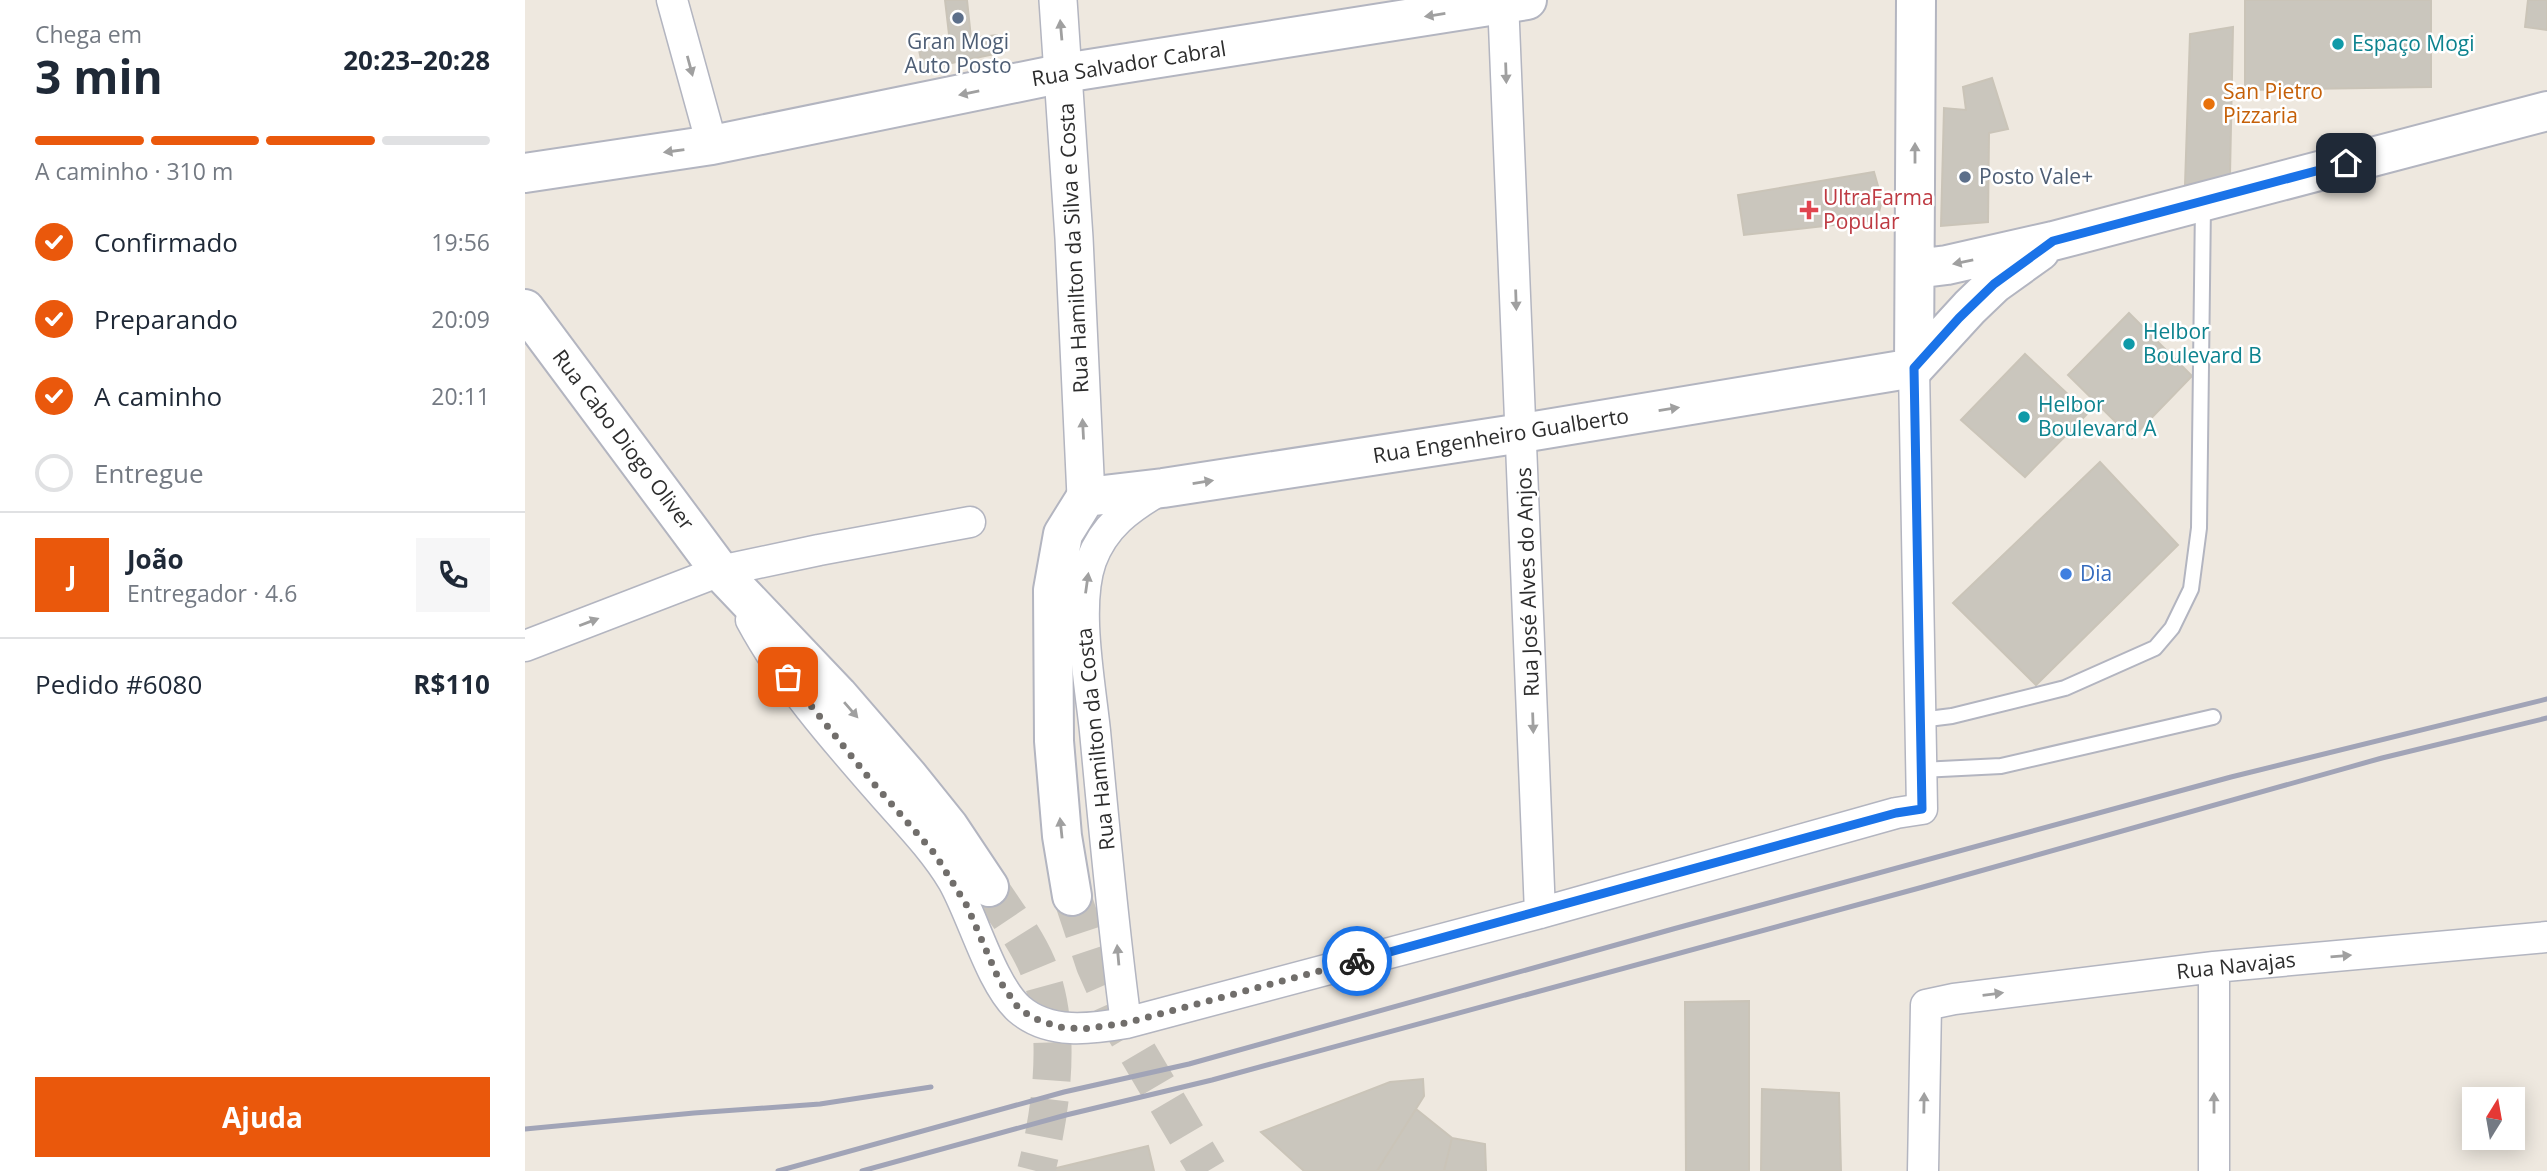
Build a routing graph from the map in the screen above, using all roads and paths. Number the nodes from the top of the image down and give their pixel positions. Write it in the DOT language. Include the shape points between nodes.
graph roads {
  1 [pos="672,0"];
  2 [pos="1058,0"];
  3 [pos="1916,0"];
  4 [pos="1511,1"];
  5 [pos="1064,74"];
  6 [pos="2547,111"];
  7 [pos="712,145"];
  8 [pos="525,173"];
  9 [pos="2203,200"];
  10 [pos="2053,241"];
  11 [pos="1915,269"];
  12 [pos="525,309"];
  13 [pos="1914,368"];
  14 [pos="1522,433"];
  15 [pos="1163,488"];
  16 [pos="1086,497"];
  17 [pos="970,522"];
  18 [pos="727,580"];
  19 [pos="525,646"];
  20 [pos="2213,717"];
  21 [pos="1920,720"];
  22 [pos="1921,770"];
  23 [pos="989,887"];
  24 [pos="1072,896"];
  25 [pos="1540,913"];
  26 [pos="2547,937"];
  27 [pos="2214,967"];
  28 [pos="1126,1023"];
  29 [pos="1923,1171"];
  30 [pos="2214,1171"];
  1 -- 7 [label="street, one-way"];
  5 -- 2 [label="street, Rua Hamilton da Silva e Costa, one-way"];
  11 -- 3 [label="main road, one-way"];
  4 -- 5 [label="main road, Rua Salvador Cabral, one-way"];
  4 -- 14 [label="street, Rua José Alves do Anjos, one-way"];
  5 -- 7 [label="main road, Rua Salvador Cabral, one-way"];
  16 -- 5 [label="street, Rua Hamilton da Silva e Costa, one-way"];
  6 -- 9 [label="main road"];
  7 -- 8 [label="main road, Rua Salvador Cabral, one-way"];
  9 -- 10 [label="main road"];
  9 -- 21 [label="lane" via="2199,528 2191,589 2172,628 2155,648 2065,688"];
  10 -- 11 [label="main road, one-way"];
  10 -- 13 [label="main road" via="1994,284"];
  11 -- 13 [label="main road"];
  12 -- 18 [label="main road, Rua Cabo Diogo Oliver"];
  14 -- 13 [label="main road, Rua Engenheiro Gualberto, one-way"];
  13 -- 21 [label="street"];
  15 -- 14 [label="main road, Rua Engenheiro Gualberto, one-way"];
  14 -- 25 [label="street, Rua José Alves do Anjos, one-way"];
  15 -- 16 [label="main road, Rua Engenheiro Gualberto"];
  28 -- 15 [label="street, Rua Hamilton da Costa, one-way" via="1084,610 1090,564 1107,530"];
  24 -- 16 [label="main road, one-way" via="1054,741 1053,590 1063,534"];
  17 -- 18 [label="street" via="818,550"];
  19 -- 18 [label="street, one-way"];
  18 -- 23 [label="main road, one-way" via="847,705 949,827"];
  18 -- 28 [label="street, Rua Cabo Diogo Oliver" via="788,677 935,854 967,906 999,980 1019,1009 1069,1028"];
  20 -- 22 [label="lane" via="2001,766"];
  21 -- 22 [label="street"];
  22 -- 25 [label="street, Rua Cabo Diogo Oliver" via="1922,809"];
  25 -- 28 [label="street, Rua Cabo Diogo Oliver"];
  27 -- 26 [label="street, Rua Navajas, one-way"];
  29 -- 27 [label="street, Rua Navajas, one-way" via="1926,1005"];
  30 -- 27 [label="street, one-way"];
}
